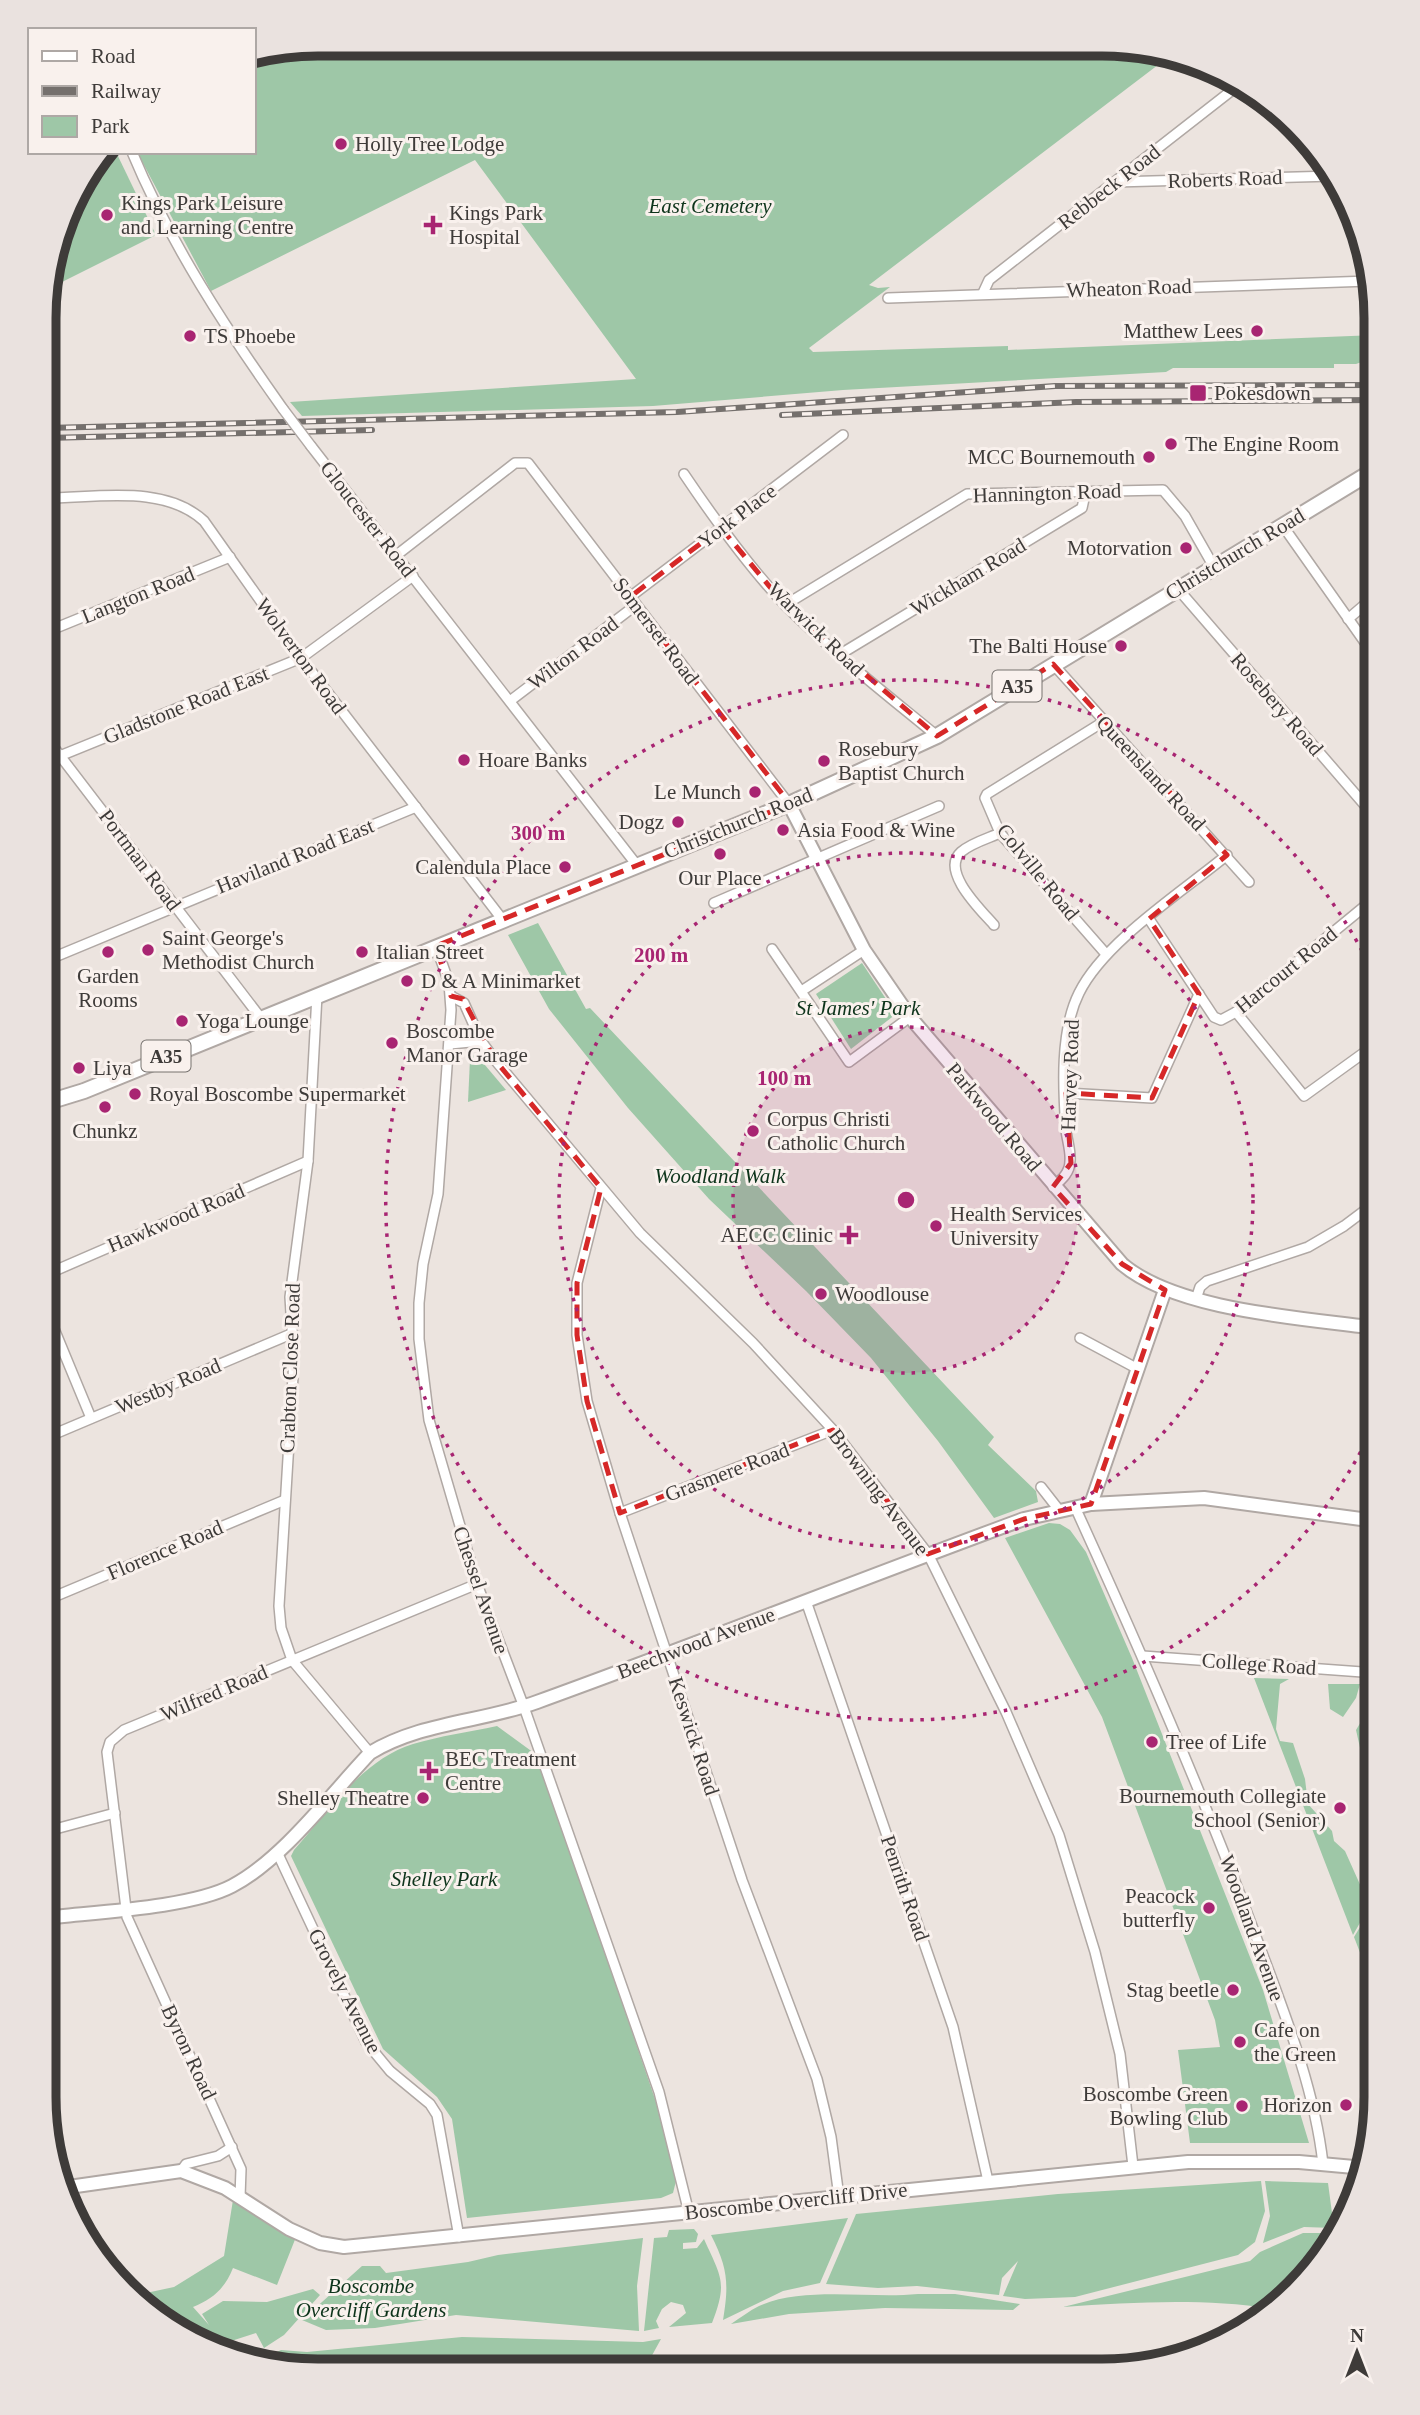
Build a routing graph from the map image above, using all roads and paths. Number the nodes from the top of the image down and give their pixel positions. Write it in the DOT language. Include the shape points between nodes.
graph roads {
  1 [pos="1232,90"];
  2 [pos="133,154"];
  3 [pos="1323,176"];
  4 [pos="1115,182"];
  5 [pos="1362,281"];
  6 [pos="982,293"];
  7 [pos="888,298"];
  8 [pos="843,435"];
  9 [pos="684,474"];
  10 [pos="1364,475"];
  11 [pos="1086,490"];
  12 [pos="56,498"];
  13 [pos="1283,526"];
  14 [pos="721,528"];
  15 [pos="398,554"];
  16 [pos="230,557"];
  17 [pos="1214,567"];
  18 [pos="413,576"];
  19 [pos="1178,589"];
  20 [pos="633,601"];
  21 [pos="785,605"];
  22 [pos="1364,605"];
  23 [pos="1348,619"];
  24 [pos="56,628"];
  25 [pos="1364,641"];
  26 [pos="839,655"];
  27 [pos="301,658"];
  28 [pos="1053,664"];
  29 [pos="510,701"];
  30 [pos="1103,722"];
  31 [pos="937,736"];
  32 [pos="56,750"];
  33 [pos="60,756"];
  34 [pos="56,758"];
  35 [pos="789,804"];
  36 [pos="1364,804"];
  37 [pos="939,806"];
  38 [pos="416,807"];
  39 [pos="1000,833"];
  40 [pos="1227,856"];
  41 [pos="816,858"];
  42 [pos="636,864"];
  43 [pos="1249,881"];
  44 [pos="714,903"];
  45 [pos="174,905"];
  46 [pos="1364,907"];
  47 [pos="502,919"];
  48 [pos="1149,919"];
  49 [pos="994,925"];
  50 [pos="436,946"];
  51 [pos="772,949"];
  52 [pos="864,950"];
  53 [pos="1106,954"];
  54 [pos="56,956"];
  55 [pos="803,990"];
  56 [pos="317,995"];
  57 [pos="1199,995"];
  58 [pos="451,996"];
  59 [pos="1236,1012"];
  60 [pos="260,1017"];
  61 [pos="910,1017"];
  62 [pos="481,1041"];
  63 [pos="450,1044"];
  64 [pos="1364,1053"];
  65 [pos="1066,1093"];
  66 [pos="61,1100"];
  67 [pos="56,1101"];
  68 [pos="56,1103"];
  69 [pos="308,1161"];
  70 [pos="1053,1187"];
  71 [pos="601,1188"];
  72 [pos="1364,1211"];
  73 [pos="56,1270"];
  74 [pos="1165,1290"];
  75 [pos="1196,1300"];
  76 [pos="1364,1326"];
  77 [pos="56,1334"];
  78 [pos="291,1334"];
  79 [pos="1080,1338"];
  80 [pos="1138,1369"];
  81 [pos="91,1418"];
  82 [pos="833,1430"];
  83 [pos="56,1433"];
  84 [pos="1041,1488"];
  85 [pos="285,1500"];
  86 [pos="1091,1504"];
  87 [pos="1074,1507"];
  88 [pos="1059,1510"];
  89 [pos="620,1513"];
  90 [pos="1364,1519"];
  91 [pos="928,1554"];
  92 [pos="477,1584"];
  93 [pos="56,1596"];
  94 [pos="806,1601"];
  95 [pos="667,1655"];
  96 [pos="1143,1656"];
  97 [pos="292,1660"];
  98 [pos="1364,1672"];
  99 [pos="524,1707"];
  100 [pos="370,1753"];
  101 [pos="115,1813"];
  102 [pos="56,1829"];
  103 [pos="277,1852"];
  104 [pos="126,1908"];
  105 [pos="56,1917"];
  106 [pos="232,2147"];
  107 [pos="1323,2164"];
  108 [pos="1133,2166"];
  109 [pos="1354,2167"];
  110 [pos="181,2171"];
  111 [pos="988,2181"];
  112 [pos="72,2187"];
  113 [pos="240,2197"];
  114 [pos="839,2197"];
  115 [pos="689,2213"];
  116 [pos="459,2237"];
  1 -- 4 [label="street, Rebbeck Road"];
  2 -- 15 [label="street, Gloucester Road, bridge" via="193,270 251,365"];
  3 -- 4 [label="street, Roberts Road"];
  4 -- 6 [label="street, Rebbeck Road" via="989,280"];
  5 -- 6 [label="street, Wheaton Road"];
  6 -- 7 [label="street, Wheaton Road"];
  8 -- 14 [label="street, York Place"];
  9 -- 14 [label="street, Warwick Road"];
  10 -- 13 [label="main road, Christchurch Road / A35"];
  11 -- 17 [label="street, Hannington Road" via="1163,490 1185,516"];
  11 -- 21 [label="street, Hannington Road" via="967,494"];
  11 -- 26 [label="street, Wickham Road" via="1083,508"];
  12 -- 16 [label="street, Wolverton Road" via="171,501 190,508 204,521"];
  13 -- 17 [label="main road, Christchurch Road / A35"];
  13 -- 23 [label="street"];
  14 -- 20 [label="street, York Place"];
  14 -- 21 [label="street, Warwick Road"];
  15 -- 18 [label="street, Gloucester Road"];
  15 -- 20 [label="street, Somerset Road" via="522,461"];
  16 -- 24 [label="street, Langton Road"];
  16 -- 27 [label="street, Wolverton Road"];
  17 -- 19 [label="main road, Christchurch Road / A35"];
  18 -- 27 [label="street, Gladstone Road East"];
  18 -- 29 [label="street, Gloucester Road"];
  19 -- 28 [label="main road, Christchurch Road / A35"];
  19 -- 36 [label="street, Rosebery Road"];
  20 -- 29 [label="street, Wilton Road"];
  20 -- 35 [label="street, Somerset Road"];
  21 -- 26 [label="street, Warwick Road"];
  22 -- 23 [label="street"];
  23 -- 25 [label="street"];
  26 -- 31 [label="street, Warwick Road"];
  27 -- 33 [label="street, Gladstone Road East"];
  27 -- 38 [label="street, Wolverton Road"];
  28 -- 30 [label="street, Queensland Road"];
  28 -- 31 [label="main road, Christchurch Road / A35"];
  29 -- 42 [label="street, Gloucester Road"];
  30 -- 39 [label="street, Colville Road" via="987,794 986,803"];
  30 -- 40 [label="street, Queensland Road"];
  31 -- 35 [label="main road, Christchurch Road / A35"];
  32 -- 33 [label="street, Portman Road"];
  33 -- 34 [label="street, Gladstone Road East"];
  33 -- 45 [label="street, Portman Road"];
  35 -- 41 [label="street, Parkwood Road"];
  35 -- 42 [label="main road, Christchurch Road / A35"];
  37 -- 41 [label="street"];
  38 -- 45 [label="street, Haviland Road East"];
  38 -- 47 [label="street, Wolverton Road"];
  39 -- 49 [label="street" via="961,852 955,863 955,874 971,900"];
  39 -- 53 [label="street, Colville Road"];
  40 -- 43 [label="street, Queensland Road"];
  40 -- 48 [label="street, Harvey Road"];
  41 -- 44 [label="street"];
  41 -- 52 [label="street, Parkwood Road"];
  42 -- 47 [label="main road, Christchurch Road / A35"];
  45 -- 54 [label="street, Haviland Road East"];
  45 -- 60 [label="street, Portman Road"];
  46 -- 59 [label="street, Harcourt Road"];
  47 -- 50 [label="main road, Christchurch Road / A35"];
  48 -- 53 [label="street, Harvey Road"];
  48 -- 57 [label="street"];
  50 -- 56 [label="main road, Christchurch Road / A35"];
  50 -- 58 [label="street, Chessel Avenue"];
  51 -- 55 [label="street"];
  52 -- 55 [label="street"];
  52 -- 61 [label="street, Parkwood Road"];
  53 -- 65 [label="street, Harvey Road" via="1071,1013"];
  55 -- 61 [label="street" via="849,1062"];
  56 -- 60 [label="main road, Christchurch Road / A35"];
  56 -- 69 [label="street, Crabton Close Road"];
  57 -- 59 [label="street, Harcourt Road" via="1220,1020"];
  57 -- 65 [label="street" via="1152,1098"];
  58 -- 62 [label="street, Browning Avenue" via="464,1003"];
  58 -- 63 [label="street, Chessel Avenue"];
  59 -- 64 [label="street" via="1304,1096"];
  60 -- 66 [label="main road, Christchurch Road / A35"];
  61 -- 70 [label="street, Parkwood Road"];
  62 -- 63 [label="street"];
  62 -- 71 [label="street, Browning Avenue"];
  63 -- 92 [label="street, Chessel Avenue" via="438,1194 423,1264 419,1339 429,1420"];
  65 -- 70 [label="street, Harvey Road" via="1070,1163"];
  66 -- 67 [label="main road, Christchurch Road"];
  66 -- 68 [label="main road, Christchurch Road / A35"];
  69 -- 73 [label="street, Hawkwood Road"];
  69 -- 78 [label="street, Crabton Close Road" via="290,1297"];
  70 -- 74 [label="street, Parkwood Road" via="1122,1264 1139,1279"];
  71 -- 82 [label="street, Browning Avenue"];
  71 -- 89 [label="street, Keswick Road" via="578,1283 577,1335 587,1401"];
  72 -- 75 [label="street" via="1308,1247 1207,1281"];
  74 -- 75 [label="street, Parkwood Road"];
  74 -- 80 [label="street"];
  75 -- 76 [label="street, Parkwood Road"];
  77 -- 81 [label="street"];
  78 -- 81 [label="street, Westby Road"];
  78 -- 85 [label="street, Crabton Close Road" via="294,1360"];
  79 -- 80 [label="street"];
  80 -- 86 [label="street"];
  81 -- 83 [label="street, Westby Road"];
  82 -- 89 [label="street, Grasmere Road"];
  82 -- 91 [label="street, Browning Avenue"];
  84 -- 88 [label="street"];
  85 -- 93 [label="street, Florence Road"];
  85 -- 97 [label="street, Crabton Close Road" via="279,1606"];
  86 -- 87 [label="street, Beechwood Avenue"];
  86 -- 90 [label="street, Beechwood Avenue" via="1204,1498"];
  87 -- 88 [label="street, Beechwood Avenue"];
  87 -- 96 [label="street, Woodland Avenue"];
  88 -- 91 [label="street, Beechwood Avenue"];
  89 -- 95 [label="street, Keswick Road"];
  91 -- 94 [label="street, Beechwood Avenue"];
  91 -- 108 [label="street, Browning Avenue" via="1006,1712 1059,1835 1120,2054"];
  92 -- 97 [label="street, Wilfred Road"];
  92 -- 99 [label="street, Chessel Avenue"];
  94 -- 95 [label="street, Beechwood Avenue"];
  94 -- 111 [label="street, Penrith Road" via="953,2027"];
  95 -- 99 [label="street, Beechwood Avenue"];
  95 -- 114 [label="street, Keswick Road" via="742,1880 817,2079"];
  96 -- 98 [label="street, College Road"];
  96 -- 107 [label="street, Woodland Avenue" via="1222,1846 1280,2002"];
  97 -- 100 [label="street, Crabton Close Road"];
  97 -- 101 [label="street, Wilfred Road" via="116,1734 107,1752"];
  99 -- 100 [label="street, Beechwood Avenue" via="411,1733"];
  99 -- 115 [label="street, Chessel Avenue" via="659,2092"];
  100 -- 103 [label="street, Beechwood Avenue"];
  101 -- 102 [label="street"];
  101 -- 104 [label="street, Wilfred Road"];
  103 -- 104 [label="street, Beechwood Avenue" via="256,1871 205,1896"];
  103 -- 116 [label="street, Grovely Avenue" via="366,2042 437,2115"];
  104 -- 105 [label="street, Beechwood Avenue"];
  104 -- 106 [label="street, Byron Road"];
  106 -- 110 [label="street" via="218,2156 186,2164"];
  106 -- 113 [label="street, Byron Road" via="243,2179"];
  107 -- 108 [label="street, Boscombe Overcliff Drive" via="1211,2161"];
  107 -- 109 [label="street, Boscombe Overcliff Drive"];
  108 -- 111 [label="street, Boscombe Overcliff Drive"];
  110 -- 112 [label="street"];
  110 -- 113 [label="street, Boscombe Overcliff Drive"];
  111 -- 114 [label="street, Boscombe Overcliff Drive"];
  113 -- 116 [label="street, Boscombe Overcliff Drive" via="320,2243 344,2247"];
  114 -- 115 [label="street, Boscombe Overcliff Drive"];
  115 -- 116 [label="street, Boscombe Overcliff Drive"];
}
